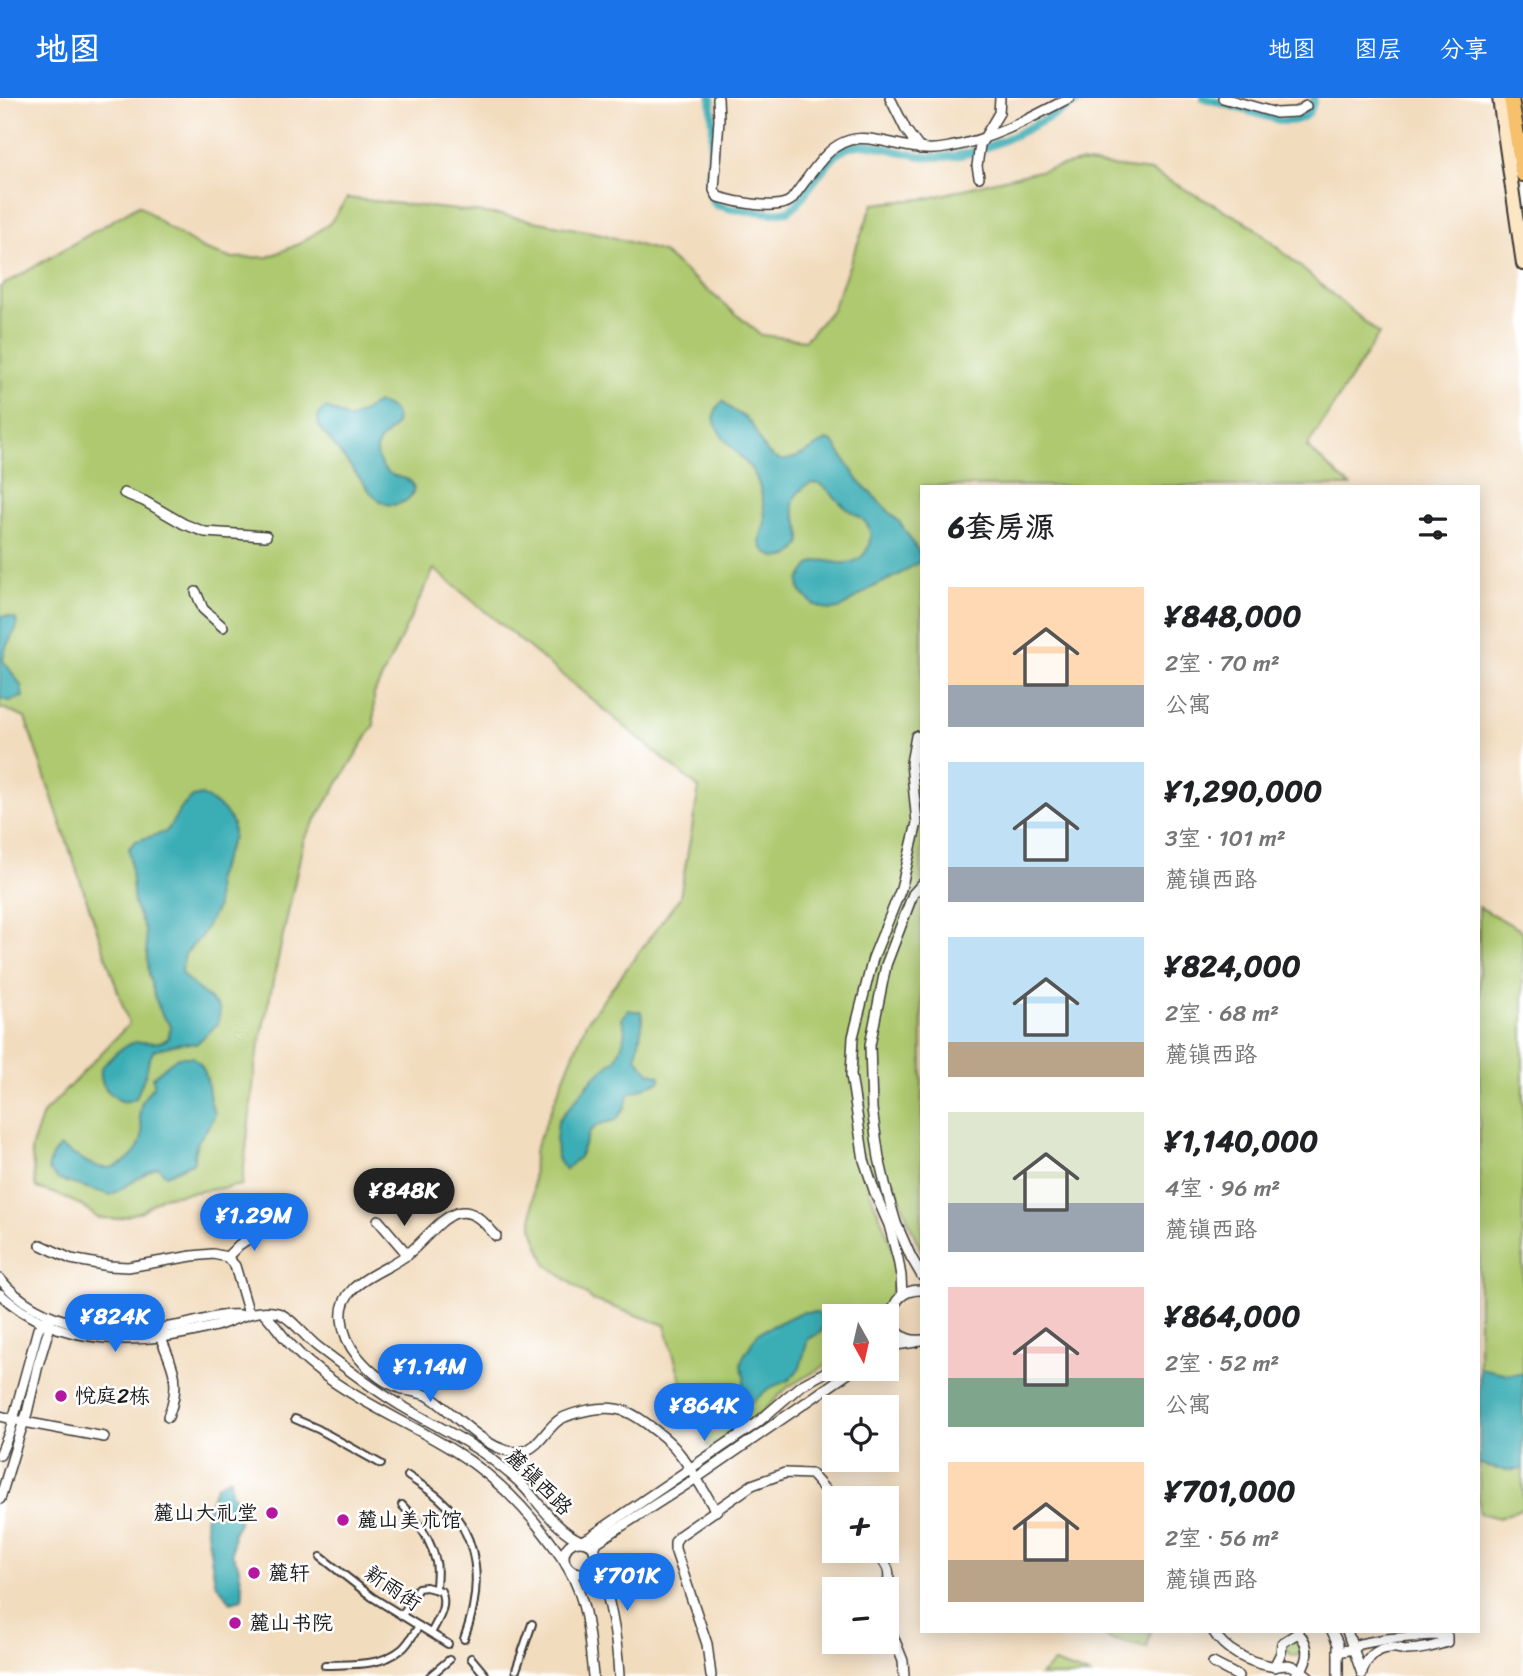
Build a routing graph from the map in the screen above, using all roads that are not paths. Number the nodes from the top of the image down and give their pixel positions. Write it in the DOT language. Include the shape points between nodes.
graph roads {
  1 [pos="719,98"];
  2 [pos="890,98"];
  3 [pos="1000,98"];
  4 [pos="1069,98"];
  5 [pos="1223,98"];
  6 [pos="1499,98"];
  7 [pos="1511,98"];
  8 [pos="1306,106"];
  9 [pos="982,141"];
  10 [pos="920,149"];
  11 [pos="1523,174"];
  12 [pos="979,177"];
  13 [pos="1523,264"];
  14 [pos="124,493"];
  15 [pos="266,536"];
  16 [pos="196,592"];
  17 [pos="223,626"];
  18 [pos="920,759"];
  19 [pos="920,886"];
  20 [pos="378,1220"];
  21 [pos="893,1224"];
  22 [pos="263,1228"];
  23 [pos="496,1236"];
  24 [pos="41,1245"];
  25 [pos="408,1255"];
  26 [pos="227,1257"];
  27 [pos="920,1273"];
  28 [pos="0,1279"];
  29 [pos="920,1290"];
  30 [pos="0,1294"];
  31 [pos="902,1295"];
  32 [pos="895,1304"];
  33 [pos="264,1313"];
  34 [pos="245,1315"];
  35 [pos="47,1321"];
  36 [pos="159,1334"];
  37 [pos="900,1335"];
  38 [pos="920,1341"];
  39 [pos="920,1341"];
  40 [pos="900,1344"];
  41 [pos="822,1374"];
  42 [pos="838,1381"];
  43 [pos="0,1416"];
  44 [pos="168,1417"];
  45 [pos="295,1419"];
  46 [pos="13,1420"];
  47 [pos="24,1422"];
  48 [pos="757,1423"];
  49 [pos="764,1433"];
  50 [pos="104,1437"];
  51 [pos="0,1455"];
  52 [pos="381,1464"];
  53 [pos="690,1470"];
  54 [pos="408,1476"];
  55 [pos="695,1479"];
  56 [pos="822,1486"];
  57 [pos="0,1499"];
  58 [pos="402,1505"];
  59 [pos="716,1511"];
  60 [pos="581,1541"];
  61 [pos="595,1557"];
  62 [pos="321,1558"];
  63 [pos="566,1565"];
  64 [pos="436,1589"];
  65 [pos="402,1616"];
  66 [pos="532,1624"];
  67 [pos="419,1626"];
  68 [pos="431,1633"];
  69 [pos="1214,1633"];
  70 [pos="1333,1633"];
  71 [pos="1348,1633"];
  72 [pos="1414,1637"];
  73 [pos="464,1639"];
  74 [pos="448,1644"];
  75 [pos="1353,1649"];
  76 [pos="1414,1649"];
  77 [pos="899,1651"];
  78 [pos="1233,1652"];
  79 [pos="1338,1652"];
  80 [pos="471,1657"];
  81 [pos="449,1660"];
  82 [pos="325,1665"];
  83 [pos="1274,1667"];
  84 [pos="516,1670"];
  85 [pos="1301,1674"];
  86 [pos="1362,1674"];
  87 [pos="430,1676"];
  88 [pos="486,1676"];
  89 [pos="593,1676"];
  90 [pos="619,1676"];
  91 [pos="711,1676"];
  92 [pos="904,1676"];
  93 [pos="1238,1676"];
  94 [pos="1338,1676"];
  1 -- 10 [label="street" via="714,190 718,198 786,205 827,154 849,140 870,138"];
  2 -- 10 [label="street"];
  3 -- 9 [label="street" via="999,113"];
  4 -- 9 [label="street"];
  5 -- 8 [label="street" via="1276,113 1296,112"];
  6 -- 13 [label="main road"];
  7 -- 11 [label="highway"];
  9 -- 10 [label="street"];
  9 -- 12 [label="street"];
  14 -- 15 [label="street" via="205,532"];
  16 -- 17 [label="street" via="203,609"];
  18 -- 21 [label="street" via="916,736 911,763 916,823 911,851 873,958 853,1037 852,1075 864,1160 875,1194"];
  19 -- 21 [label="street" via="886,965 870,1045 872,1109"];
  20 -- 25 [label="street"];
  21 -- 27 [label="street"];
  21 -- 31 [label="street"];
  22 -- 26 [label="street"];
  23 -- 25 [label="street" via="477,1216 459,1212 447,1217"];
  24 -- 26 [label="street" via="71,1259 109,1266 213,1254"];
  25 -- 53 [label="street" via="359,1284 341,1310 346,1338 378,1377 432,1398 467,1429 503,1450 533,1447 559,1420 579,1412 618,1409 637,1415 662,1435"];
  26 -- 34 [label="street" via="235,1266"];
  28 -- 35 [label="street"];
  29 -- 31 [label="street"];
  30 -- 35 [label="street" via="27,1314"];
  31 -- 32 [label="street"];
  33 -- 34 [label="street"];
  33 -- 60 [label="street, 麓镇西路" via="279,1313 376,1390 492,1459 566,1534"];
  33 -- 63 [label="street" via="294,1349 328,1378 483,1470 530,1516"];
  34 -- 36 [label="street" via="221,1316"];
  35 -- 36 [label="street"];
  35 -- 46 [label="street" via="38,1329"];
  35 -- 47 [label="street"];
  36 -- 44 [label="street" via="175,1378"];
  37 -- 38 [label="street"];
  39 -- 40 [label="street"];
  41 -- 48 [label="street" via="800,1386"];
  42 -- 49 [label="street"];
  43 -- 46 [label="street"];
  45 -- 52 [label="street"];
  46 -- 47 [label="street"];
  46 -- 51 [label="street"];
  47 -- 50 [label="street"];
  47 -- 57 [label="street"];
  48 -- 49 [label="street"];
  48 -- 53 [label="street"];
  49 -- 55 [label="street"];
  53 -- 55 [label="street"];
  53 -- 60 [label="street"];
  54 -- 73 [label="street" via="454,1514 475,1558 473,1611"];
  55 -- 59 [label="street"];
  55 -- 61 [label="street" via="597,1542"];
  56 -- 59 [label="street" via="811,1474 785,1473 752,1485"];
  58 -- 64 [label="street" via="430,1544"];
  59 -- 91 [label="street" via="675,1542"];
  60 -- 61 [label="street" via="590,1545"];
  60 -- 63 [label="street" via="567,1547"];
  61 -- 63 [label="street" via="585,1572 576,1573"];
  61 -- 90 [label="street" via="612,1614"];
  62 -- 65 [label="street, 新雨街"];
  63 -- 89 [label="street" via="588,1623"];
  64 -- 65 [label="street" via="418,1588"];
  64 -- 68 [label="street" via="444,1599"];
  65 -- 67 [label="street, 新雨街"];
  66 -- 84 [label="street"];
  67 -- 68 [label="street, 新雨街"];
  67 -- 82 [label="street" via="403,1647 386,1659"];
  68 -- 74 [label="street, 新雨街"];
  69 -- 78 [label="street"];
  70 -- 79 [label="street"];
  71 -- 75 [label="street"];
  72 -- 75 [label="street" via="1360,1644"];
  72 -- 76 [label="street"];
  72 -- 76 [label="street" via="1447,1636 1447,1642"];
  75 -- 79 [label="street"];
  75 -- 86 [label="street"];
  76 -- 86 [label="street" via="1375,1652 1367,1658"];
  77 -- 92 [label="street"];
  78 -- 83 [label="street"];
  78 -- 93 [label="street" via="1213,1663"];
  79 -- 94 [label="street"];
  80 -- 88 [label="street"];
  81 -- 87 [label="street"];
  83 -- 85 [label="street" via="1288,1665"];
  83 -- 85 [label="street" via="1282,1643 1298,1633 1307,1648"];
}
